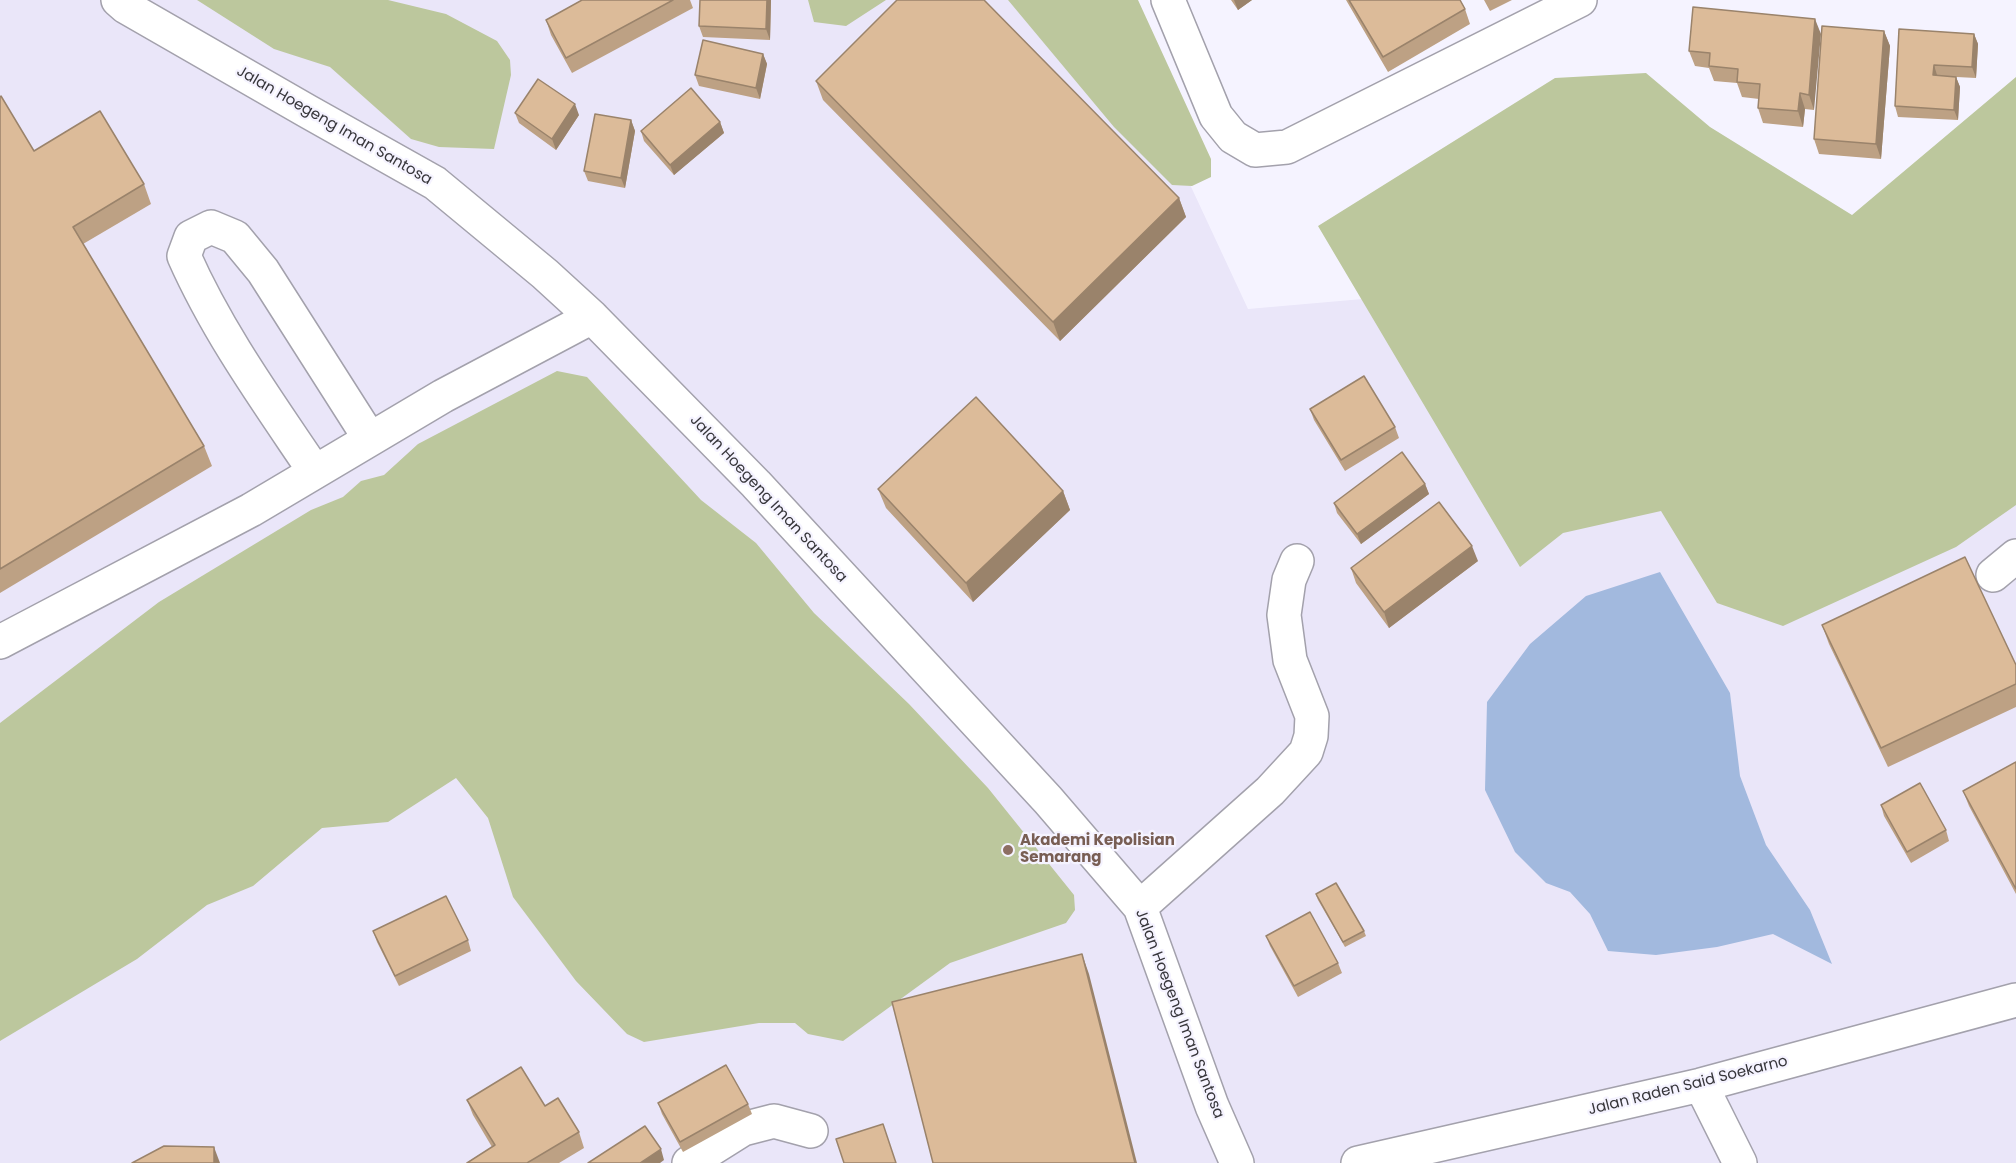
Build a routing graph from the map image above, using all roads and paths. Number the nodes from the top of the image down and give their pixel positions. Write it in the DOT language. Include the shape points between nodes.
graph roads {
  1 [pos="118,0"];
  2 [pos="1168,0"];
  3 [pos="1580,0"];
  4 [pos="592,317"];
  5 [pos="370,439"];
  6 [pos="315,471"];
  7 [pos="1297,561"];
  8 [pos="0,642"];
  9 [pos="1140,907"];
  10 [pos="2016,1000"];
  11 [pos="1701,1085"];
  12 [pos="812,1131"];
  13 [pos="689,1163"];
  14 [pos="1237,1163"];
  15 [pos="1358,1163"];
  16 [pos="1740,1163"];
  1 -- 4 [label="street, Jalan Hoegeng Iman Santosa" via="435,183"];
  2 -- 3 [label="street" via="1216,116 1233,137 1255,150 1287,147"];
  4 -- 5 [label="street"];
  4 -- 9 [label="street, Jalan Hoegeng Iman Santosa" via="756,484 1048,800"];
  5 -- 6 [label="street"];
  5 -- 6 [label="street" via="263,271 235,237 211,227 191,237 184,256 200,291"];
  6 -- 8 [label="street" via="251,510"];
  7 -- 9 [label="street" via="1289,580 1284,615 1290,660 1312,716 1306,752 1270,792"];
  9 -- 14 [label="street, Jalan Hoegeng Iman Santosa" via="1212,1106"];
  10 -- 11 [label="street, Jalan Raden Said Soekarno"];
  11 -- 15 [label="street, Jalan Raden Said Soekarno"];
  11 -- 16 [label="street"];
  12 -- 13 [label="street" via="774,1121 743,1129"];
}
